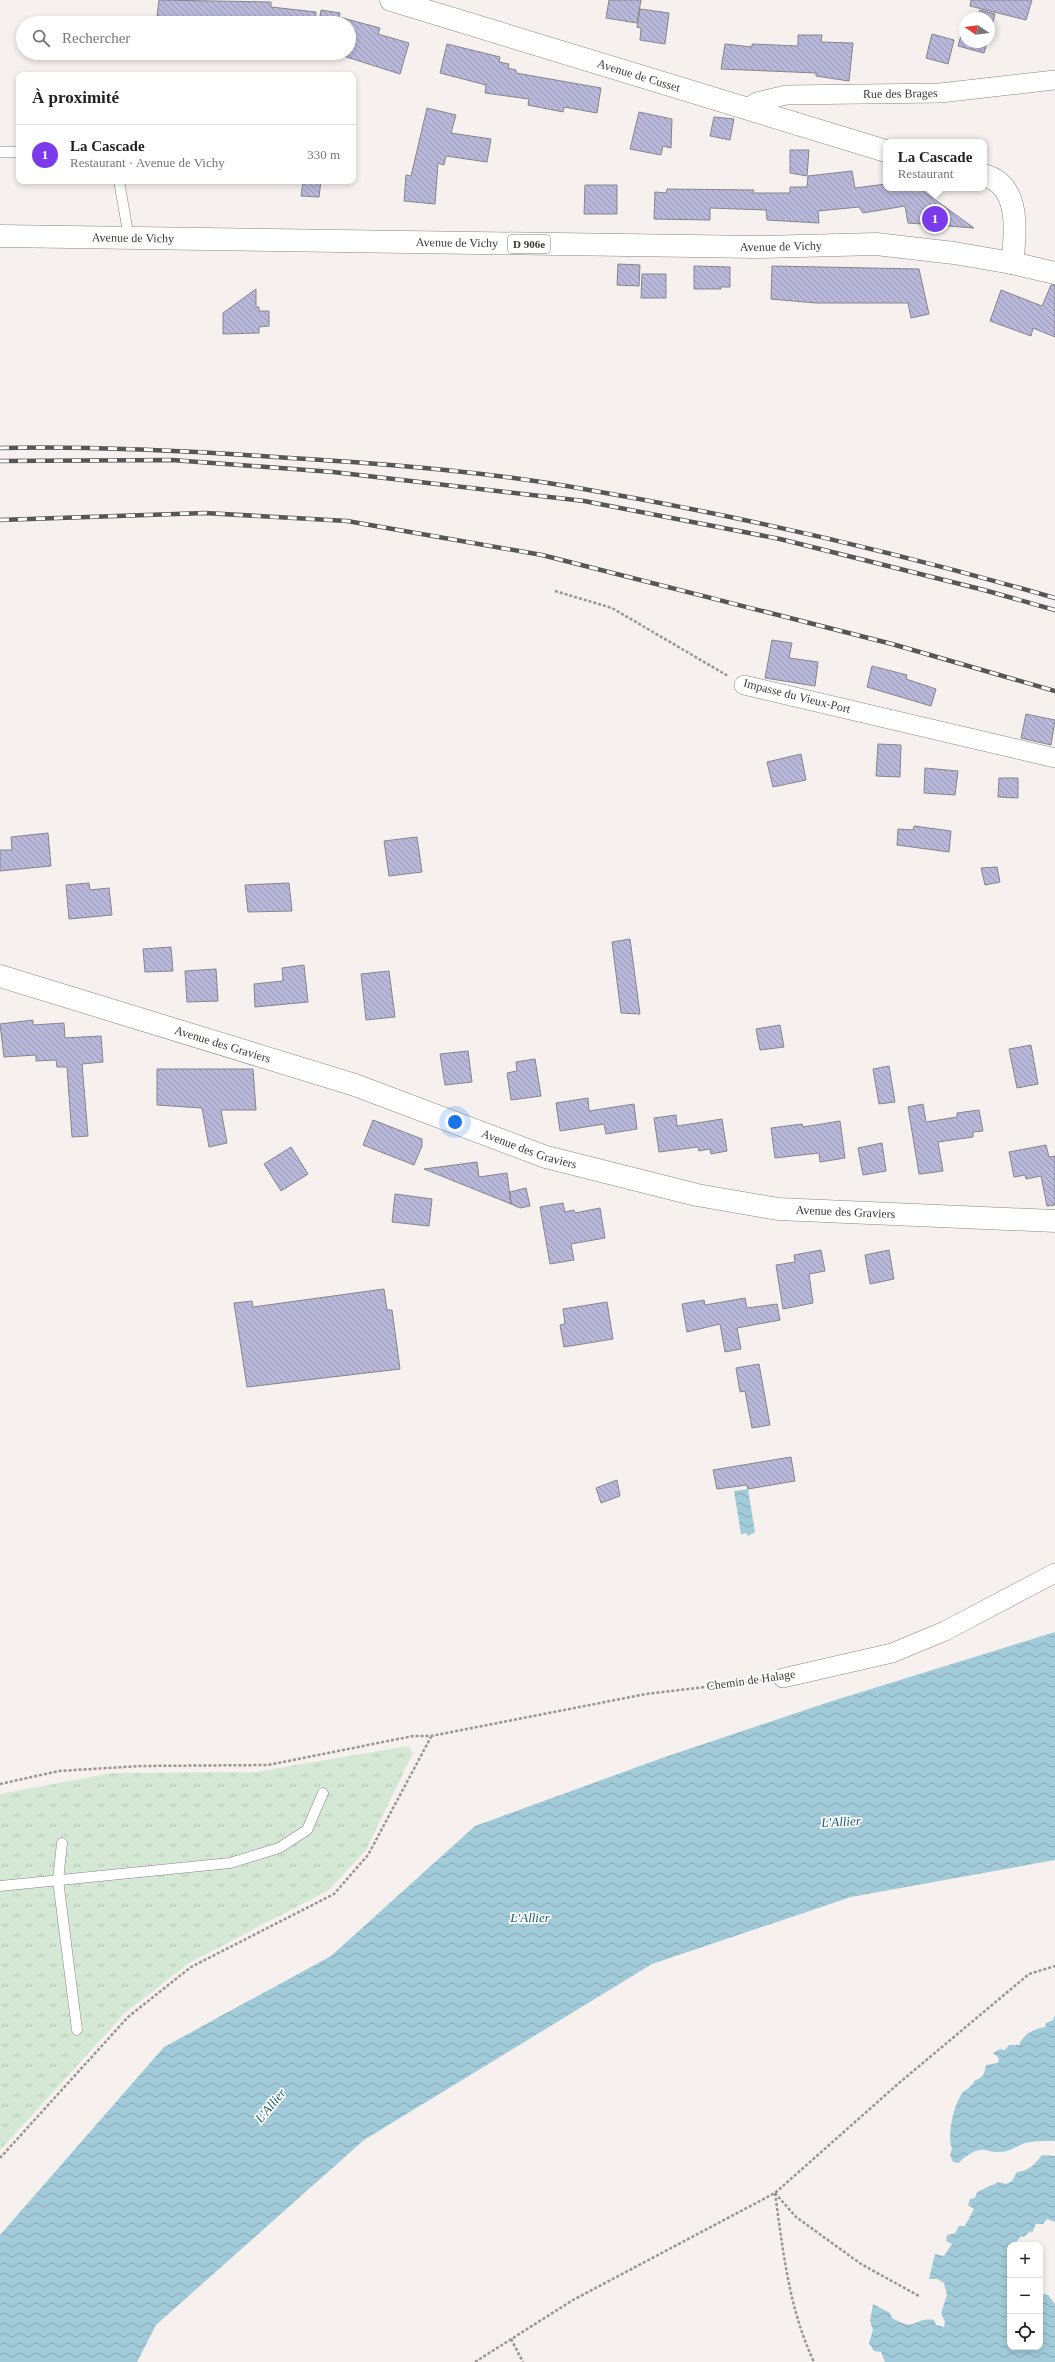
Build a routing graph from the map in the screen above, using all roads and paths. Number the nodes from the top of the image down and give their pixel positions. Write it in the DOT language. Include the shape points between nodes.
graph roads {
  1 [pos="391,0"];
  2 [pos="1055,80"];
  3 [pos="748,108"];
  4 [pos="883,151"];
  5 [pos="0,152"];
  6 [pos="16,152"];
  7 [pos="987,177"];
  8 [pos="120,184"];
  9 [pos="0,236"];
  10 [pos="130,238"];
  11 [pos="1012,263"];
  12 [pos="1055,273"];
  13 [pos="555,591"];
  14 [pos="744,685"];
  15 [pos="1055,758"];
  16 [pos="0,976"];
  17 [pos="1055,1222"];
  18 [pos="1055,1573"];
  19 [pos="783,1678"];
  20 [pos="431,1736"];
  21 [pos="0,1784"];
  22 [pos="323,1793"];
  23 [pos="62,1842"];
  24 [pos="58,1880"];
  25 [pos="0,1886"];
  26 [pos="1055,1966"];
  27 [pos="77,2030"];
  28 [pos="0,2158"];
  29 [pos="775,2193"];
  30 [pos="919,2296"];
  31 [pos="511,2339"];
  32 [pos="475,2362"];
  33 [pos="523,2362"];
  34 [pos="814,2362"];
  1 -- 3 [label="main road, Avenue de Cusset"];
  2 -- 3 [label="street, Rue des Brages" via="940,93 786,96 757,102"];
  3 -- 4 [label="main road, Avenue de Cusset"];
  5 -- 6 [label="lane"];
  7 -- 11 [label="main road" via="1003,186 1013,205"];
  8 -- 10 [label="lane"];
  9 -- 10 [label="main road, Avenue de Vichy / D 906e"];
  10 -- 11 [label="main road, Avenue de Vichy / D 906e" via="758,247 876,244"];
  11 -- 12 [label="main road, Avenue de Vichy / D 906e"];
  13 -- 14 [label="path, Impasse du Vieux-Port" via="612,608"];
  14 -- 15 [label="street, Impasse du Vieux-Port"];
  16 -- 17 [label="main road, Avenue des Graviers" via="355,1085 546,1157 697,1195 778,1209"];
  18 -- 19 [label="street, Chemin de Halage" via="945,1631 892,1653"];
  19 -- 20 [label="path, Chemin de Halage" via="646,1694"];
  20 -- 21 [label="path, Chemin de Halage" via="413,1736 268,1765 140,1766 59,1771"];
  20 -- 28 [label="path" via="368,1855 334,1894 191,1967 128,2017"];
  22 -- 24 [label="lane" via="307,1830 279,1848 230,1863"];
  23 -- 24 [label="lane"];
  24 -- 25 [label="lane"];
  24 -- 27 [label="lane"];
  26 -- 29 [label="path" via="1029,1974 899,2083"];
  29 -- 30 [label="path" via="796,2217 861,2264"];
  29 -- 31 [label="path" via="573,2300"];
  29 -- 34 [label="path" via="787,2280 803,2338"];
  31 -- 32 [label="path"];
  31 -- 33 [label="path"];
}
